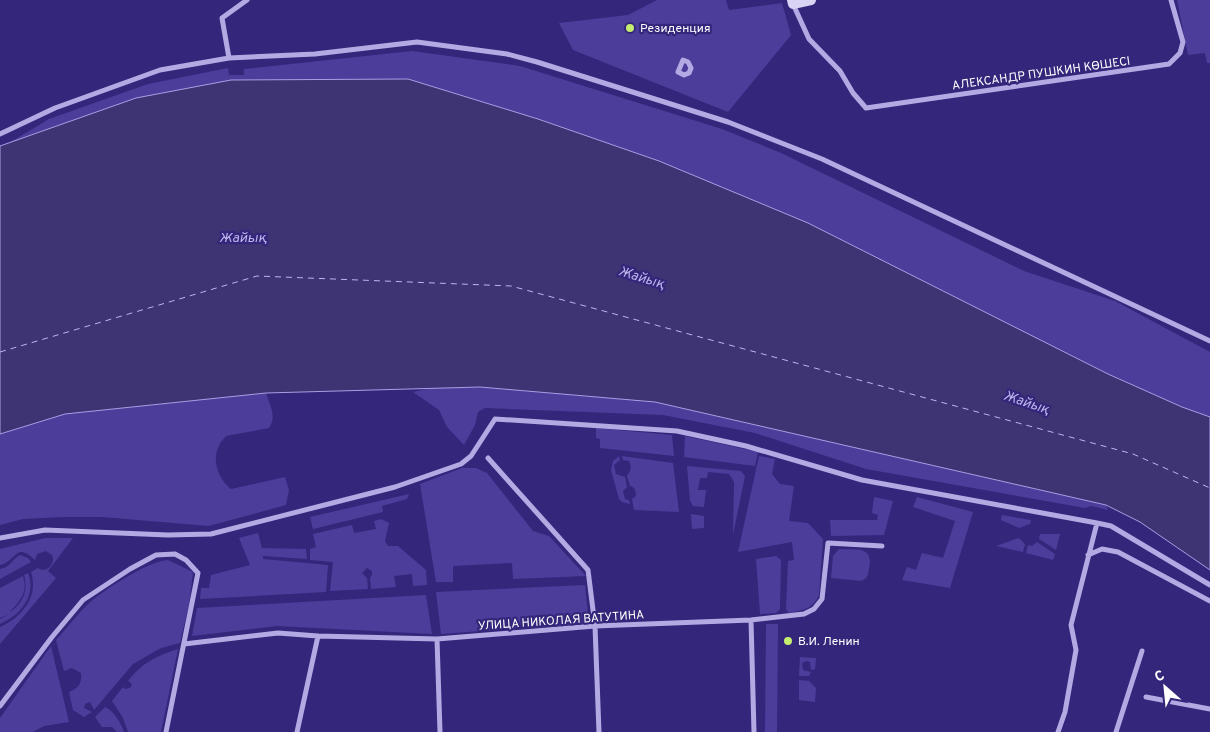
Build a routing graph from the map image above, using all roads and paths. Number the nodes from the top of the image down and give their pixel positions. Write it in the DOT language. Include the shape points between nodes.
graph roads {
  1 [pos="247,0"];
  2 [pos="811,0"];
  3 [pos="1171,0"];
  4 [pos="793,2"];
  5 [pos="229,58"];
  6 [pos="0,134"];
  7 [pos="1210,341"];
  8 [pos="488,458"];
  9 [pos="1097,522"];
  10 [pos="0,538"];
  11 [pos="882,546"];
  12 [pos="1088,555"];
  13 [pos="1210,584"];
  14 [pos="1210,601"];
  15 [pos="751,620"];
  16 [pos="596,626"];
  17 [pos="318,636"];
  18 [pos="437,639"];
  19 [pos="184,644"];
  20 [pos="1142,651"];
  21 [pos="1146,697"];
  22 [pos="0,706"];
  23 [pos="1210,709"];
  24 [pos="166,732"];
  25 [pos="297,732"];
  26 [pos="440,732"];
  27 [pos="599,732"];
  28 [pos="754,732"];
  29 [pos="1058,732"];
  30 [pos="1116,732"];
  1 -- 5 [label="street" via="222,18"];
  2 -- 4 [label="street"];
  3 -- 4 [label="street, АЛЕКСАНДР ПУШКИН КӨШЕСІ" via="1183,42 1180,53 1169,64 866,108 840,71 809,39"];
  5 -- 6 [label="street" via="160,70 55,108"];
  5 -- 7 [label="street" via="315,54 417,42 507,54 538,62 728,122 822,160"];
  8 -- 16 [label="street" via="588,570"];
  9 -- 10 [label="street" via="862,480 746,446 678,431 495,419 471,456 461,464 395,487 211,534 45,530"];
  9 -- 12 [label="street"];
  9 -- 13 [label="street" via="1111,526"];
  11 -- 15 [label="street, УЛИЦА НИКОЛАЯ ВАТУТИНА" via="828,543 822,599 814,609 804,614"];
  12 -- 14 [label="street" via="1102,550 1118,552"];
  12 -- 29 [label="street" via="1071,625 1076,650 1065,712"];
  15 -- 16 [label="street, УЛИЦА НИКОЛАЯ ВАТУТИНА"];
  15 -- 28 [label="street"];
  16 -- 18 [label="street, УЛИЦА НИКОЛАЯ ВАТУТИНА"];
  16 -- 27 [label="street"];
  17 -- 18 [label="street, УЛИЦА НИКОЛАЯ ВАТУТИНА"];
  17 -- 19 [label="street, УЛИЦА НИКОЛАЯ ВАТУТИНА" via="278,633"];
  17 -- 25 [label="street"];
  18 -- 26 [label="street"];
  19 -- 22 [label="street" via="198,573 175,554 156,555 130,568 83,600"];
  19 -- 24 [label="street"];
  20 -- 30 [label="street"];
  21 -- 23 [label="street"];
}
